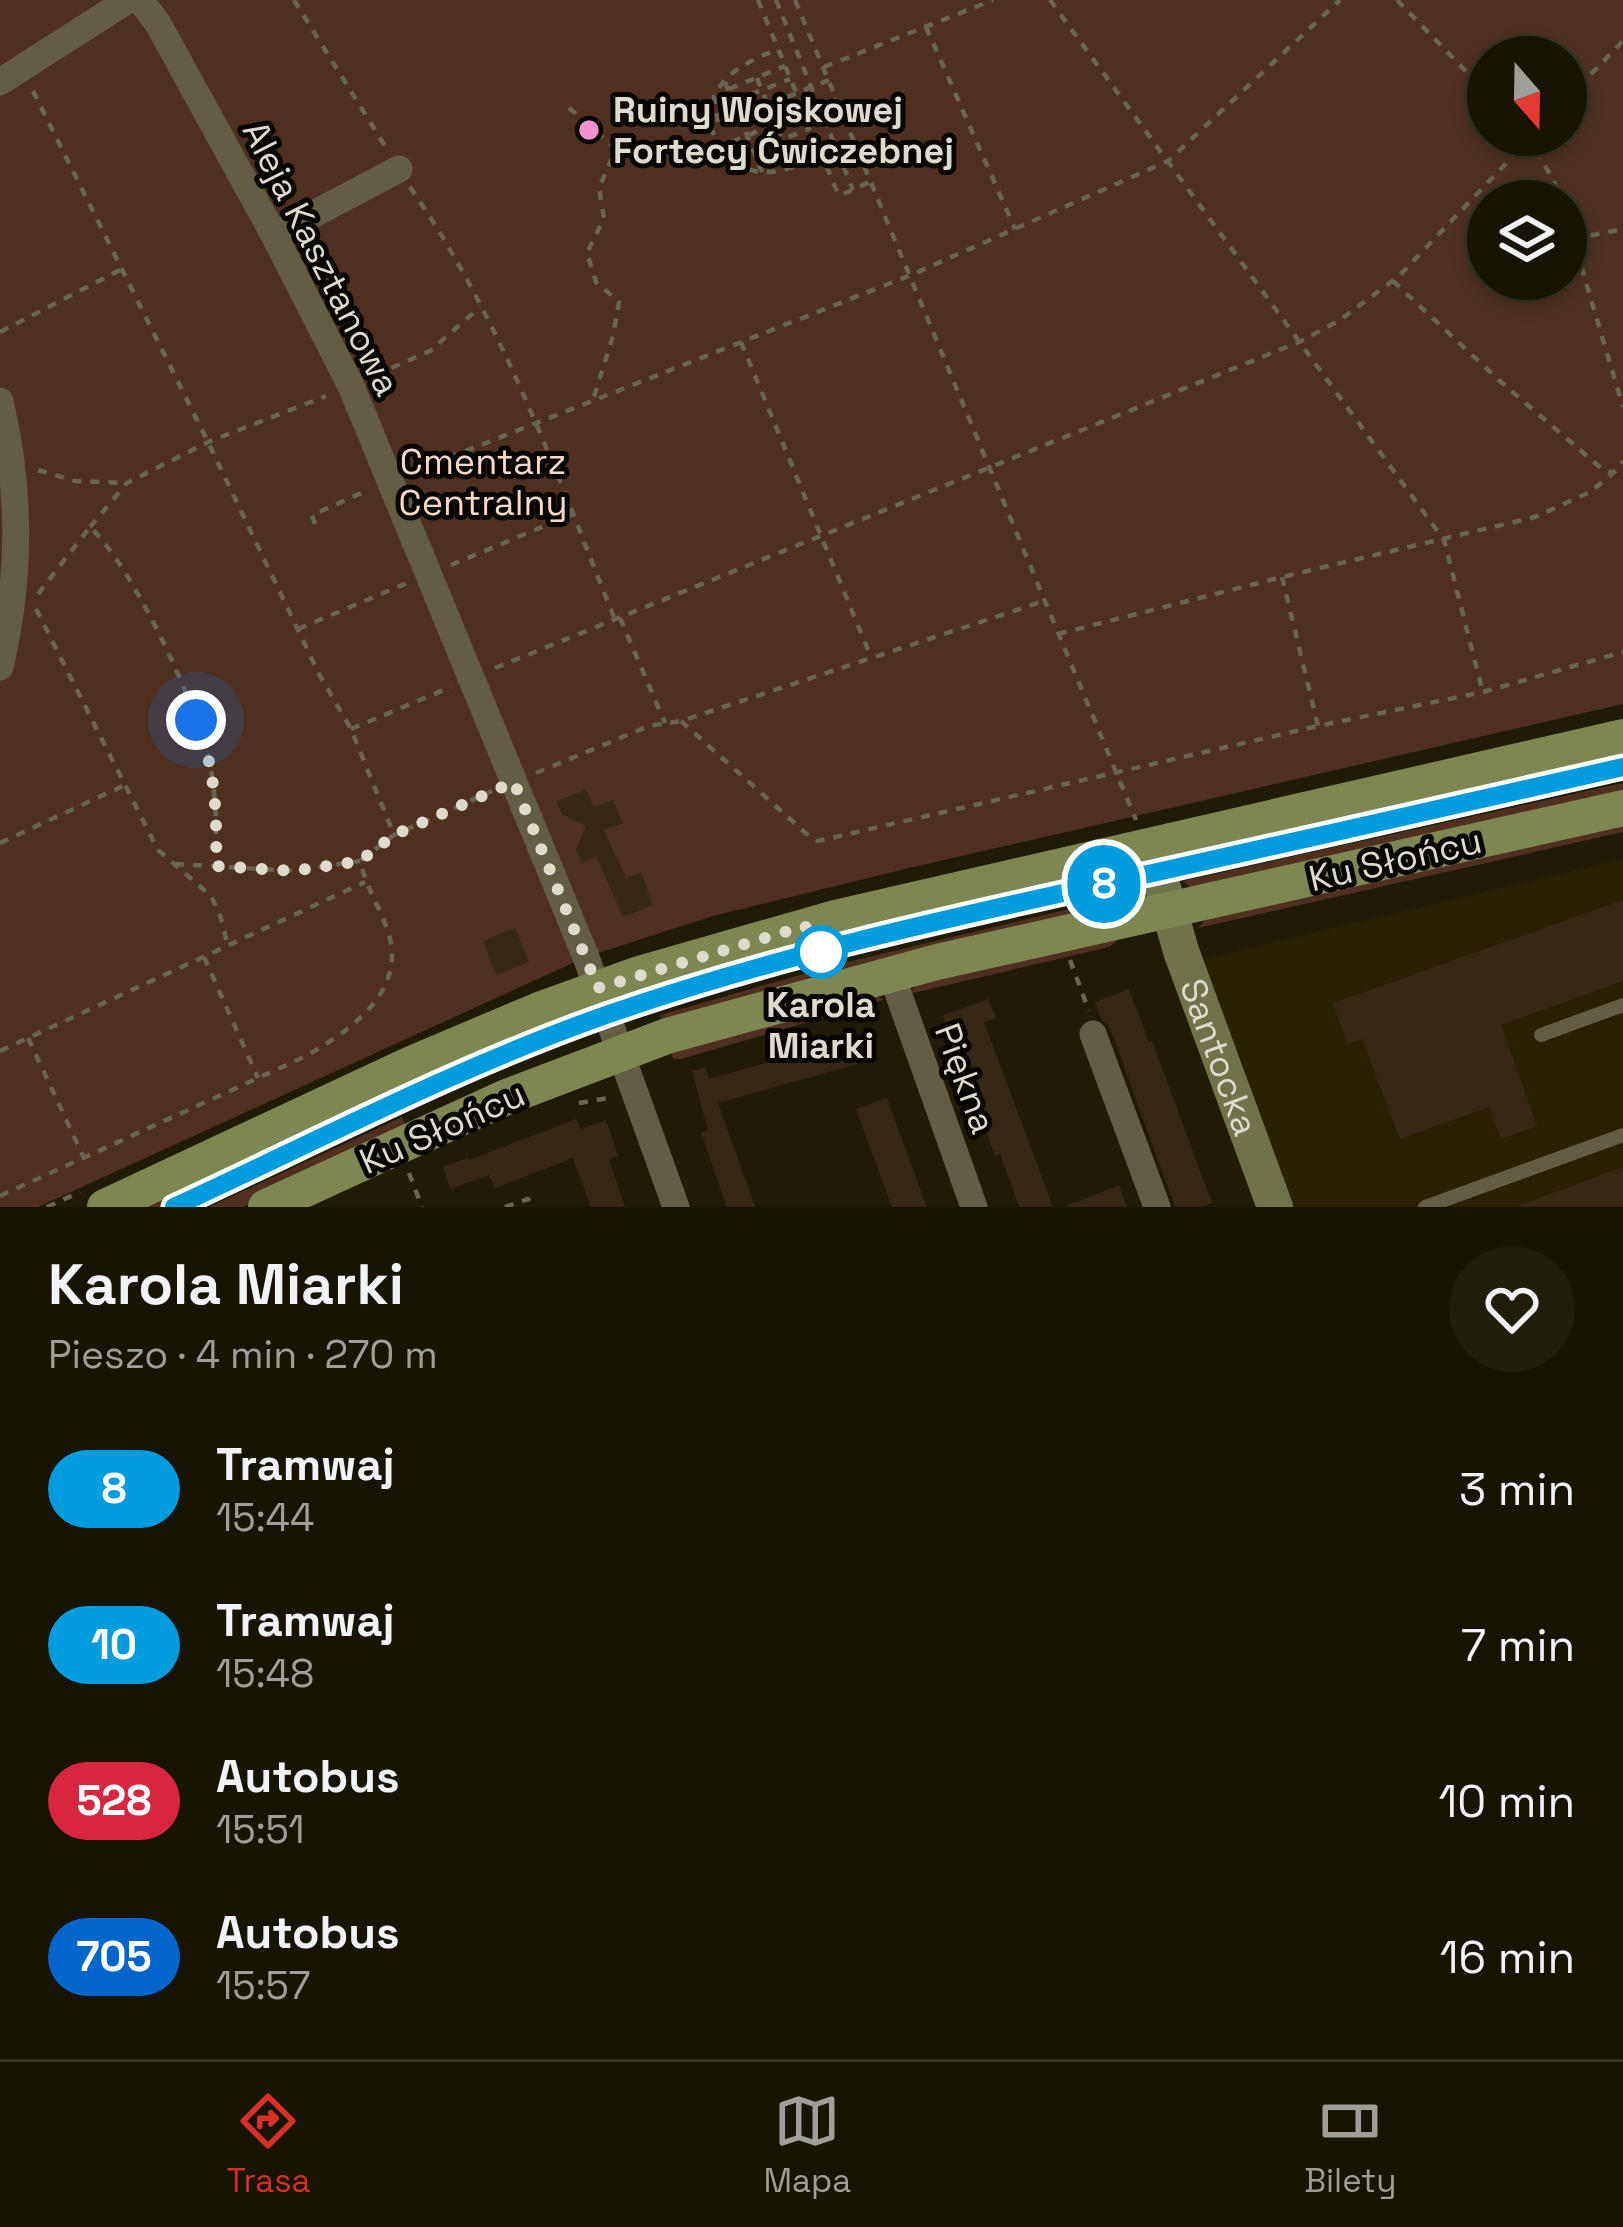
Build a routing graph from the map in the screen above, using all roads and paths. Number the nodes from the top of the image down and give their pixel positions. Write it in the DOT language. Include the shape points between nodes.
graph roads {
  1 [pos="128,0"];
  2 [pos="140,0"];
  3 [pos="294,0"];
  4 [pos="758,0"];
  5 [pos="795,0"];
  6 [pos="993,0"];
  7 [pos="1050,0"];
  8 [pos="1340,0"];
  9 [pos="1397,0"];
  10 [pos="776,1"];
  11 [pos="761,9"];
  12 [pos="926,27"];
  13 [pos="790,36"];
  14 [pos="1623,41"];
  15 [pos="778,49"];
  16 [pos="796,50"];
  17 [pos="785,66"];
  18 [pos="824,68"];
  19 [pos="1467,72"];
  20 [pos="11,76"];
  21 [pos="757,78"];
  22 [pos="1587,78"];
  23 [pos="790,79"];
  24 [pos="724,80"];
  25 [pos="829,80"];
  26 [pos="812,87"];
  27 [pos="728,90"];
  28 [pos="762,90"];
  29 [pos="796,93"];
  30 [pos="837,99"];
  31 [pos="733,102"];
  32 [pos="768,104"];
  33 [pos="819,106"];
  34 [pos="569,108"];
  35 [pos="804,112"];
  36 [pos="739,116"];
  37 [pos="718,124"];
  38 [pos="776,124"];
  39 [pos="811,128"];
  40 [pos="747,135"];
  41 [pos="782,139"];
  42 [pos="834,142"];
  43 [pos="725,144"];
  44 [pos="753,151"];
  45 [pos="788,152"];
  46 [pos="820,152"];
  47 [pos="1511,156"];
  48 [pos="840,157"];
  49 [pos="1168,161"];
  50 [pos="760,168"];
  51 [pos="399,170"];
  52 [pos="872,181"];
  53 [pos="853,190"];
  54 [pos="1015,229"];
  55 [pos="1623,229"];
  56 [pos="274,235"];
  57 [pos="1587,236"];
  58 [pos="122,269"];
  59 [pos="910,275"];
  60 [pos="1393,281"];
  61 [pos="1587,286"];
  62 [pos="480,308"];
  63 [pos="0,332"];
  64 [pos="741,342"];
  65 [pos="1299,342"];
  66 [pos="351,386"];
  67 [pos="593,400"];
  68 [pos="0,401"];
  69 [pos="1623,407"];
  70 [pos="537,422"];
  71 [pos="208,442"];
  72 [pos="1623,461"];
  73 [pos="12,462"];
  74 [pos="988,468"];
  75 [pos="1618,471"];
  76 [pos="391,480"];
  77 [pos="127,483"];
  78 [pos="316,524"];
  79 [pos="90,527"];
  80 [pos="821,536"];
  81 [pos="1444,540"];
  82 [pos="1282,577"];
  83 [pos="1043,602"];
  84 [pos="618,619"];
  85 [pos="1058,634"];
  86 [pos="1623,652"];
  87 [pos="871,657"];
  88 [pos="0,668"];
  89 [pos="472,678"];
  90 [pos="1483,692"];
  91 [pos="681,721"];
  92 [pos="664,723"];
  93 [pos="1318,726"];
  94 [pos="352,730"];
  95 [pos="1623,737"];
  96 [pos="1118,772"];
  97 [pos="514,782"];
  98 [pos="125,784"];
  99 [pos="1623,808"];
  100 [pos="394,835"];
  101 [pos="0,842"];
  102 [pos="1150,846"];
  103 [pos="360,861"];
  104 [pos="173,864"];
  105 [pos="216,866"];
  106 [pos="365,882"];
  107 [pos="1167,910"];
  108 [pos="229,946"];
  109 [pos="204,957"];
  110 [pos="592,973"];
  111 [pos="891,973"];
  112 [pos="1623,1005"];
  113 [pos="1093,1034"];
  114 [pos="1541,1035"];
  115 [pos="28,1038"];
  116 [pos="0,1051"];
  117 [pos="621,1052"];
  118 [pos="257,1078"];
  119 [pos="1623,1135"];
  120 [pos="84,1158"];
  121 [pos="409,1172"];
  122 [pos="0,1196"];
  123 [pos="1270,1206"];
  124 [pos="105,1207"];
  125 [pos="266,1207"];
  126 [pos="422,1207"];
  127 [pos="505,1207"];
  128 [pos="533,1207"];
  129 [pos="676,1207"];
  130 [pos="974,1207"];
  131 [pos="1157,1207"];
  132 [pos="1425,1207"];
  1 -- 20 [label="street"];
  2 -- 56 [label="street, Aleja Kasztanowa"];
  3 -- 51 [label="path"];
  4 -- 11 [label="path"];
  5 -- 18 [label="path"];
  6 -- 12 [label="path"];
  7 -- 49 [label="path"];
  8 -- 49 [label="path"];
  9 -- 19 [label="path"];
  10 -- 11 [label="path"];
  10 -- 13 [label="path"];
  11 -- 15 [label="path"];
  12 -- 18 [label="path"];
  12 -- 54 [label="path"];
  13 -- 15 [label="path"];
  13 -- 16 [label="path"];
  14 -- 22 [label="path"];
  15 -- 16 [label="path"];
  15 -- 17 [label="path"];
  15 -- 24 [label="path"];
  16 -- 26 [label="path"];
  17 -- 21 [label="path"];
  17 -- 23 [label="path"];
  18 -- 25 [label="path"];
  20 -- 58 [label="path"];
  21 -- 27 [label="path"];
  21 -- 28 [label="path"];
  23 -- 28 [label="path"];
  23 -- 29 [label="path"];
  24 -- 27 [label="path"];
  24 -- 37 [label="path" via="714,96"];
  25 -- 26 [label="path"];
  25 -- 30 [label="path"];
  26 -- 29 [label="path"];
  26 -- 33 [label="path"];
  27 -- 31 [label="path"];
  28 -- 31 [label="path"];
  28 -- 32 [label="path"];
  29 -- 32 [label="path"];
  29 -- 35 [label="path"];
  30 -- 33 [label="path"];
  30 -- 52 [label="path"];
  31 -- 36 [label="path"];
  32 -- 36 [label="path"];
  32 -- 38 [label="path"];
  33 -- 35 [label="path"];
  33 -- 42 [label="path"];
  34 -- 67 [label="path" via="616,149 599,188 604,218 587,253 596,283 619,302"];
  35 -- 38 [label="path"];
  35 -- 39 [label="path"];
  36 -- 37 [label="path"];
  36 -- 40 [label="path"];
  37 -- 43 [label="path" via="711,128 718,146"];
  38 -- 40 [label="path"];
  38 -- 41 [label="path"];
  39 -- 41 [label="path"];
  39 -- 46 [label="path"];
  40 -- 43 [label="path"];
  40 -- 44 [label="path"];
  41 -- 44 [label="path"];
  41 -- 45 [label="path"];
  42 -- 46 [label="path"];
  42 -- 48 [label="path"];
  43 -- 50 [label="path" via="741,167"];
  44 -- 50 [label="path"];
  45 -- 46 [label="path"];
  45 -- 50 [label="path"];
  46 -- 48 [label="path"];
  46 -- 50 [label="path" via="788,169"];
  46 -- 53 [label="path" via="838,194"];
  47 -- 60 [label="path"];
  48 -- 53 [label="path"];
  49 -- 54 [label="path"];
  49 -- 65 [label="path"];
  51 -- 56 [label="street"];
  51 -- 62 [label="path"];
  52 -- 53 [label="path"];
  52 -- 59 [label="path"];
  54 -- 59 [label="path"];
  55 -- 57 [label="path"];
  56 -- 66 [label="street, Aleja Kasztanowa"];
  58 -- 63 [label="path"];
  58 -- 71 [label="path"];
  59 -- 64 [label="path"];
  59 -- 74 [label="path"];
  60 -- 65 [label="path"];
  60 -- 75 [label="path" via="1601,468"];
  61 -- 69 [label="path"];
  62 -- 66 [label="path" via="430,351"];
  62 -- 70 [label="path"];
  64 -- 67 [label="path"];
  64 -- 80 [label="path"];
  65 -- 74 [label="path"];
  65 -- 81 [label="path"];
  66 -- 71 [label="path"];
  66 -- 76 [label="street, Aleja Kasztanowa"];
  67 -- 70 [label="path"];
  68 -- 73 [label="street"];
  70 -- 76 [label="path"];
  70 -- 84 [label="path"];
  71 -- 77 [label="path"];
  71 -- 94 [label="path"];
  72 -- 75 [label="path"];
  73 -- 77 [label="path" via="75,481"];
  73 -- 88 [label="street" via="16,570"];
  74 -- 80 [label="path"];
  74 -- 83 [label="path"];
  75 -- 81 [label="path" via="1552,511"];
  76 -- 78 [label="path" via="312,515"];
  76 -- 89 [label="street, Aleja Kasztanowa"];
  77 -- 79 [label="path"];
  79 -- 98 [label="path" via="32,600"];
  79 -- 105 [label="path" via="116,556 199,727 216,797"];
  80 -- 84 [label="path"];
  80 -- 87 [label="path"];
  81 -- 82 [label="path"];
  81 -- 90 [label="path"];
  82 -- 85 [label="path"];
  82 -- 93 [label="path"];
  83 -- 85 [label="path"];
  83 -- 87 [label="path"];
  84 -- 89 [label="path"];
  84 -- 92 [label="path"];
  85 -- 96 [label="path"];
  86 -- 90 [label="path"];
  87 -- 91 [label="path"];
  89 -- 94 [label="path"];
  89 -- 97 [label="street, Aleja Kasztanowa"];
  90 -- 93 [label="path"];
  91 -- 92 [label="path"];
  91 -- 96 [label="path" via="818,841"];
  92 -- 97 [label="path"];
  93 -- 96 [label="path"];
  94 -- 100 [label="path"];
  95 -- 102 [label="main road, Ku Słońcu"];
  96 -- 102 [label="path"];
  97 -- 100 [label="path"];
  97 -- 110 [label="street, Aleja Kasztanowa"];
  98 -- 101 [label="path"];
  98 -- 104 [label="path"];
  99 -- 107 [label="main road, Ku Słońcu"];
  100 -- 103 [label="path"];
  102 -- 107 [label="street"];
  102 -- 110 [label="main road, Ku Słońcu"];
  103 -- 105 [label="path" via="294,871"];
  103 -- 106 [label="path"];
  104 -- 105 [label="path"];
  104 -- 108 [label="path" via="211,896"];
  106 -- 108 [label="path"];
  106 -- 118 [label="path" via="391,945 383,988 347,1030"];
  107 -- 111 [label="main road, Ku Słońcu"];
  107 -- 123 [label="street, Santocka"];
  108 -- 109 [label="path"];
  109 -- 115 [label="path"];
  109 -- 118 [label="path"];
  110 -- 117 [label="street"];
  110 -- 124 [label="main road, Ku Słońcu"];
  111 -- 117 [label="main road, Ku Słońcu"];
  111 -- 130 [label="street, Piękna"];
  112 -- 114 [label="lane"];
  113 -- 131 [label="street"];
  115 -- 116 [label="path"];
  115 -- 120 [label="path"];
  117 -- 125 [label="main road, Ku Słońcu"];
  117 -- 129 [label="street"];
  118 -- 120 [label="path"];
  119 -- 132 [label="lane"];
  120 -- 122 [label="path"];
  121 -- 126 [label="path"];
  127 -- 128 [label="path" via="527,1199"];
}
